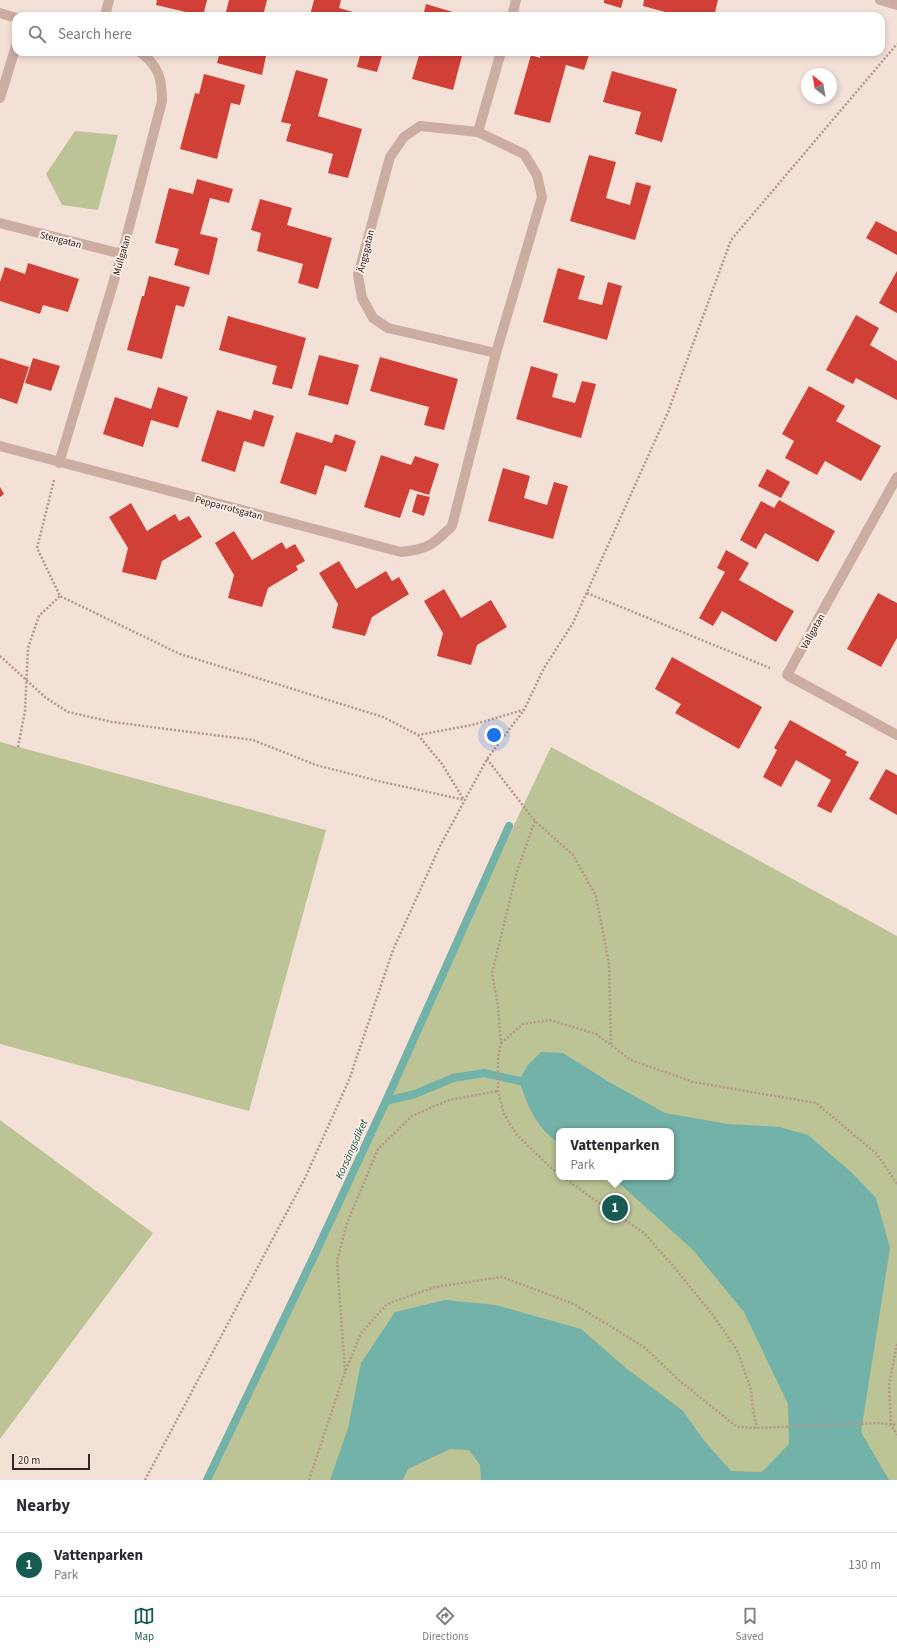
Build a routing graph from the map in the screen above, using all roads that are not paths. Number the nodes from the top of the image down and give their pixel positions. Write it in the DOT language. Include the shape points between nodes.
graph roads {
  1 [pos="109,0"];
  2 [pos="516,0"];
  3 [pos="880,0"];
  4 [pos="897,5"];
  5 [pos="106,12"];
  6 [pos="513,12"];
  7 [pos="0,13"];
  8 [pos="12,17"];
  9 [pos="13,56"];
  10 [pos="146,56"];
  11 [pos="500,56"];
  12 [pos="0,98"];
  13 [pos="478,132"];
  14 [pos="0,223"];
  15 [pos="122,254"];
  16 [pos="496,353"];
  17 [pos="0,446"];
  18 [pos="59,463"];
  19 [pos="897,477"];
  20 [pos="452,526"];
  21 [pos="897,735"];
  1 -- 5 [label="street"];
  2 -- 6 [label="street"];
  3 -- 4 [label="street"];
  7 -- 8 [label="street"];
  9 -- 12 [label="street"];
  10 -- 15 [label="street, Mullgatan" via="158,70 162,102"];
  11 -- 13 [label="street"];
  13 -- 16 [label="street, Ängsgatan" via="524,154 537,175 542,197"];
  13 -- 16 [label="street, Ängsgatan" via="420,126 404,137 390,157 358,275 362,298 373,318 388,328"];
  14 -- 15 [label="street, Stengatan"];
  15 -- 18 [label="street, Mullgatan"];
  16 -- 20 [label="street, Ängsgatan"];
  17 -- 18 [label="street, Pepparrotsgatan"];
  18 -- 20 [label="street, Pepparrotsgatan" via="401,552 422,549 437,541"];
  19 -- 21 [label="street, Vallgatan" via="787,675"];
}
